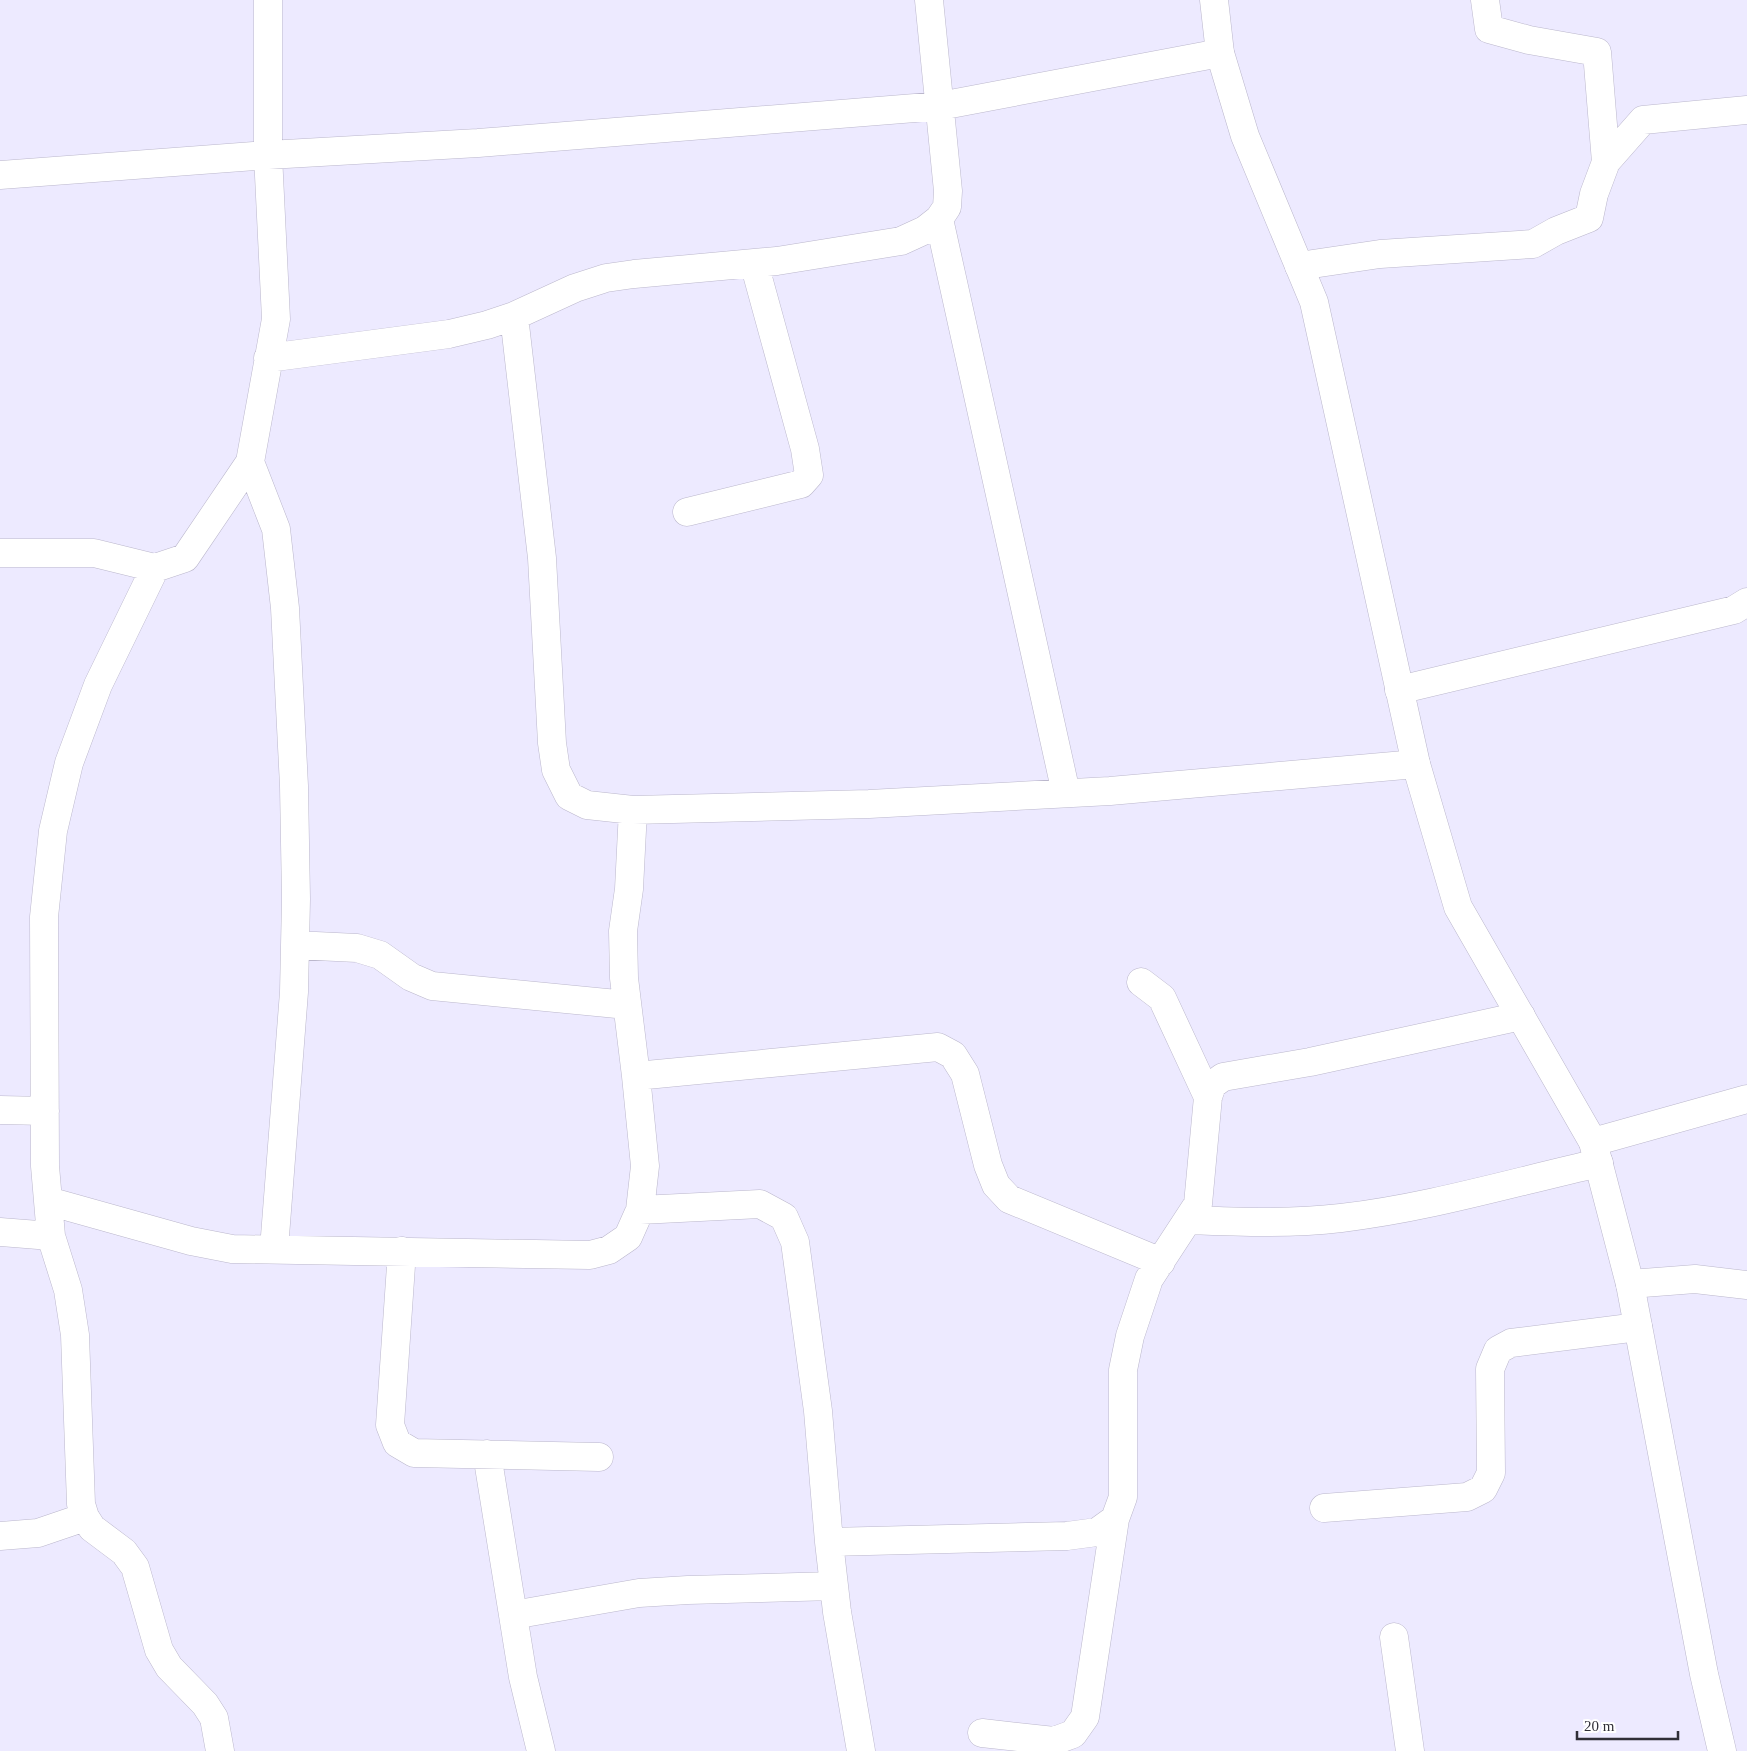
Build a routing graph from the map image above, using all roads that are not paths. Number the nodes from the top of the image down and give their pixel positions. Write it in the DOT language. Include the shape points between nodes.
graph roads {
  1 [pos="268,0"];
  2 [pos="929,0"];
  3 [pos="1214,0"];
  4 [pos="1485,0"];
  5 [pos="1220,53"];
  6 [pos="940,106"];
  7 [pos="1747,110"];
  8 [pos="268,155"];
  9 [pos="1606,162"];
  10 [pos="0,175"];
  11 [pos="939,219"];
  12 [pos="754,263"];
  13 [pos="1299,266"];
  14 [pos="514,316"];
  15 [pos="268,358"];
  16 [pos="250,462"];
  17 [pos="686,512"];
  18 [pos="0,553"];
  19 [pos="155,568"];
  20 [pos="1747,602"];
  21 [pos="1399,690"];
  22 [pos="1416,764"];
  23 [pos="1066,793"];
  24 [pos="633,810"];
  25 [pos="295,945"];
  26 [pos="1141,982"];
  27 [pos="627,1005"];
  28 [pos="1521,1016"];
  29 [pos="636,1076"];
  30 [pos="1208,1097"];
  31 [pos="1747,1099"];
  32 [pos="0,1110"];
  33 [pos="45,1112"];
  34 [pos="1596,1152"];
  35 [pos="48,1201"];
  36 [pos="640,1210"];
  37 [pos="1189,1220"];
  38 [pos="0,1232"];
  39 [pos="51,1236"];
  40 [pos="274,1249"];
  41 [pos="402,1252"];
  42 [pos="1160,1262"];
  43 [pos="1630,1284"];
  44 [pos="1747,1285"];
  45 [pos="1638,1326"];
  46 [pos="487,1454"];
  47 [pos="599,1457"];
  48 [pos="1324,1508"];
  49 [pos="85,1517"];
  50 [pos="1115,1519"];
  51 [pos="0,1536"];
  52 [pos="829,1542"];
  53 [pos="834,1586"];
  54 [pos="513,1614"];
  55 [pos="1394,1637"];
  56 [pos="982,1733"];
  57 [pos="220,1751"];
  58 [pos="541,1751"];
  59 [pos="861,1751"];
  60 [pos="1410,1751"];
  61 [pos="1722,1751"];
  1 -- 8 [label="street"];
  2 -- 6 [label="street"];
  3 -- 5 [label="street"];
  4 -- 9 [label="street" via="1489,29 1529,40 1598,52"];
  5 -- 6 [label="street"];
  5 -- 13 [label="street" via="1245,136"];
  6 -- 8 [label="street" via="478,143"];
  6 -- 11 [label="street" via="948,207"];
  7 -- 9 [label="street" via="1643,120"];
  8 -- 10 [label="street"];
  8 -- 15 [label="street" via="276,319"];
  9 -- 13 [label="street" via="1589,218 1533,244 1380,254"];
  11 -- 12 [label="street" via="902,241"];
  11 -- 23 [label="street"];
  12 -- 14 [label="street" via="606,278 575,288"];
  12 -- 17 [label="street" via="806,449 808,475 801,484"];
  13 -- 21 [label="street" via="1314,302"];
  14 -- 15 [label="street" via="449,334"];
  14 -- 24 [label="street" via="542,558 556,770 569,796 587,805"];
  15 -- 16 [label="street"];
  16 -- 19 [label="street" via="185,558"];
  16 -- 25 [label="street" via="276,529 285,608 294,786"];
  18 -- 19 [label="street" via="94,553"];
  19 -- 33 [label="street" via="98,685 69,763 53,831 44,917"];
  20 -- 21 [label="street" via="1734,610"];
  21 -- 22 [label="street"];
  22 -- 23 [label="street"];
  22 -- 28 [label="street" via="1458,907"];
  23 -- 24 [label="street" via="869,804"];
  24 -- 27 [label="street" via="629,889 623,931"];
  25 -- 27 [label="street" via="357,948 380,955 411,977 432,986"];
  25 -- 40 [label="street"];
  26 -- 30 [label="street" via="1162,998"];
  27 -- 29 [label="street"];
  28 -- 30 [label="street" via="1310,1062 1223,1077 1212,1085"];
  28 -- 34 [label="street"];
  29 -- 36 [label="street" via="645,1166"];
  29 -- 42 [label="street" via="938,1047 954,1055 965,1074 988,1165 996,1185 1009,1199"];
  30 -- 37 [label="street" via="1198,1204"];
  31 -- 34 [label="street"];
  32 -- 33 [label="street"];
  33 -- 35 [label="street"];
  34 -- 37 [label="street" via="1397,1210 1340,1218 1266,1222"];
  34 -- 43 [label="street"];
  35 -- 39 [label="street"];
  35 -- 40 [label="street" via="191,1241 232,1249"];
  36 -- 41 [label="street" via="628,1236 609,1250 590,1255"];
  36 -- 52 [label="street" via="760,1204 784,1217 795,1242 818,1411"];
  37 -- 42 [label="street"];
  38 -- 39 [label="street"];
  39 -- 49 [label="street" via="68,1290 75,1335 81,1504"];
  40 -- 41 [label="street"];
  41 -- 46 [label="street" via="390,1425 397,1443 414,1453"];
  42 -- 50 [label="street" via="1141,1300 1123,1370 1122,1498"];
  43 -- 44 [label="street" via="1695,1280"];
  43 -- 45 [label="street"];
  45 -- 48 [label="street" via="1511,1344 1498,1350 1490,1369 1491,1473 1483,1489 1467,1497"];
  45 -- 61 [label="street" via="1704,1674"];
  46 -- 47 [label="street"];
  46 -- 54 [label="street"];
  49 -- 51 [label="street" via="38,1533"];
  49 -- 57 [label="street" via="92,1528 124,1552 135,1567 159,1650 169,1667 205,1704 214,1718"];
  50 -- 52 [label="street" via="1097,1532 1067,1536"];
  50 -- 56 [label="street" via="1085,1717 1073,1734 1054,1741"];
  52 -- 53 [label="street"];
  53 -- 54 [label="street" via="639,1593"];
  53 -- 59 [label="street"];
  54 -- 58 [label="street" via="530,1711"];
  55 -- 60 [label="street"];
}
